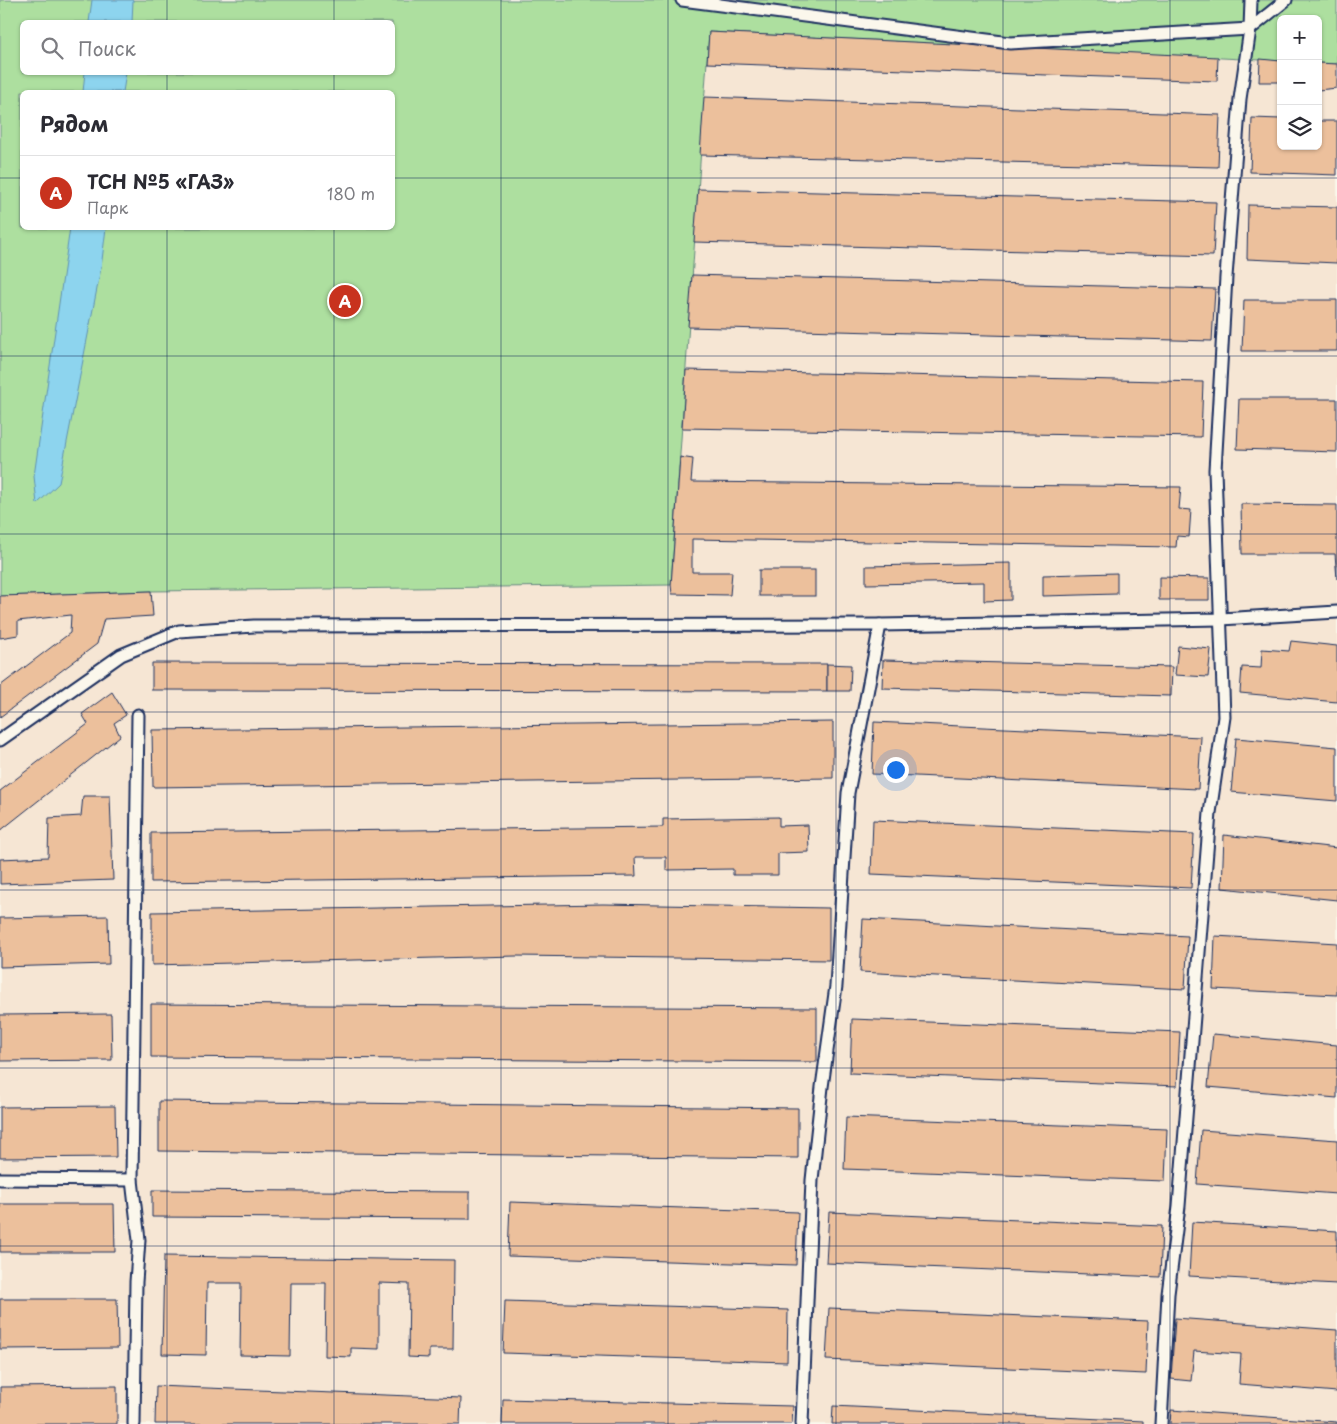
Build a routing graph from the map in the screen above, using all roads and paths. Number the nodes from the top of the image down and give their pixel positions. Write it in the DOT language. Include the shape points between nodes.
graph roads {
  1 [pos="682,0"];
  2 [pos="1251,0"];
  3 [pos="1286,0"];
  4 [pos="1250,29"];
  5 [pos="1337,612"];
  6 [pos="1221,620"];
  7 [pos="880,625"];
  8 [pos="138,715"];
  9 [pos="0,740"];
  10 [pos="0,1179"];
  11 [pos="132,1180"];
  12 [pos="134,1424"];
  13 [pos="802,1424"];
  14 [pos="1161,1424"];
  1 -- 4 [label="lane" via="1010,43"];
  2 -- 4 [label="lane"];
  3 -- 4 [label="lane"];
  4 -- 6 [label="lane" via="1240,99 1218,405 1215,470"];
  5 -- 6 [label="lane"];
  6 -- 7 [label="lane"];
  6 -- 14 [label="lane" via="1224,717 1210,813 1179,1206 1168,1294"];
  7 -- 9 [label="lane" via="254,626 179,631 121,654"];
  7 -- 13 [label="lane" via="848,794 836,986 812,1180"];
  8 -- 11 [label="lane"];
  10 -- 11 [label="lane"];
  11 -- 12 [label="lane" via="140,1240 136,1282"];
}
